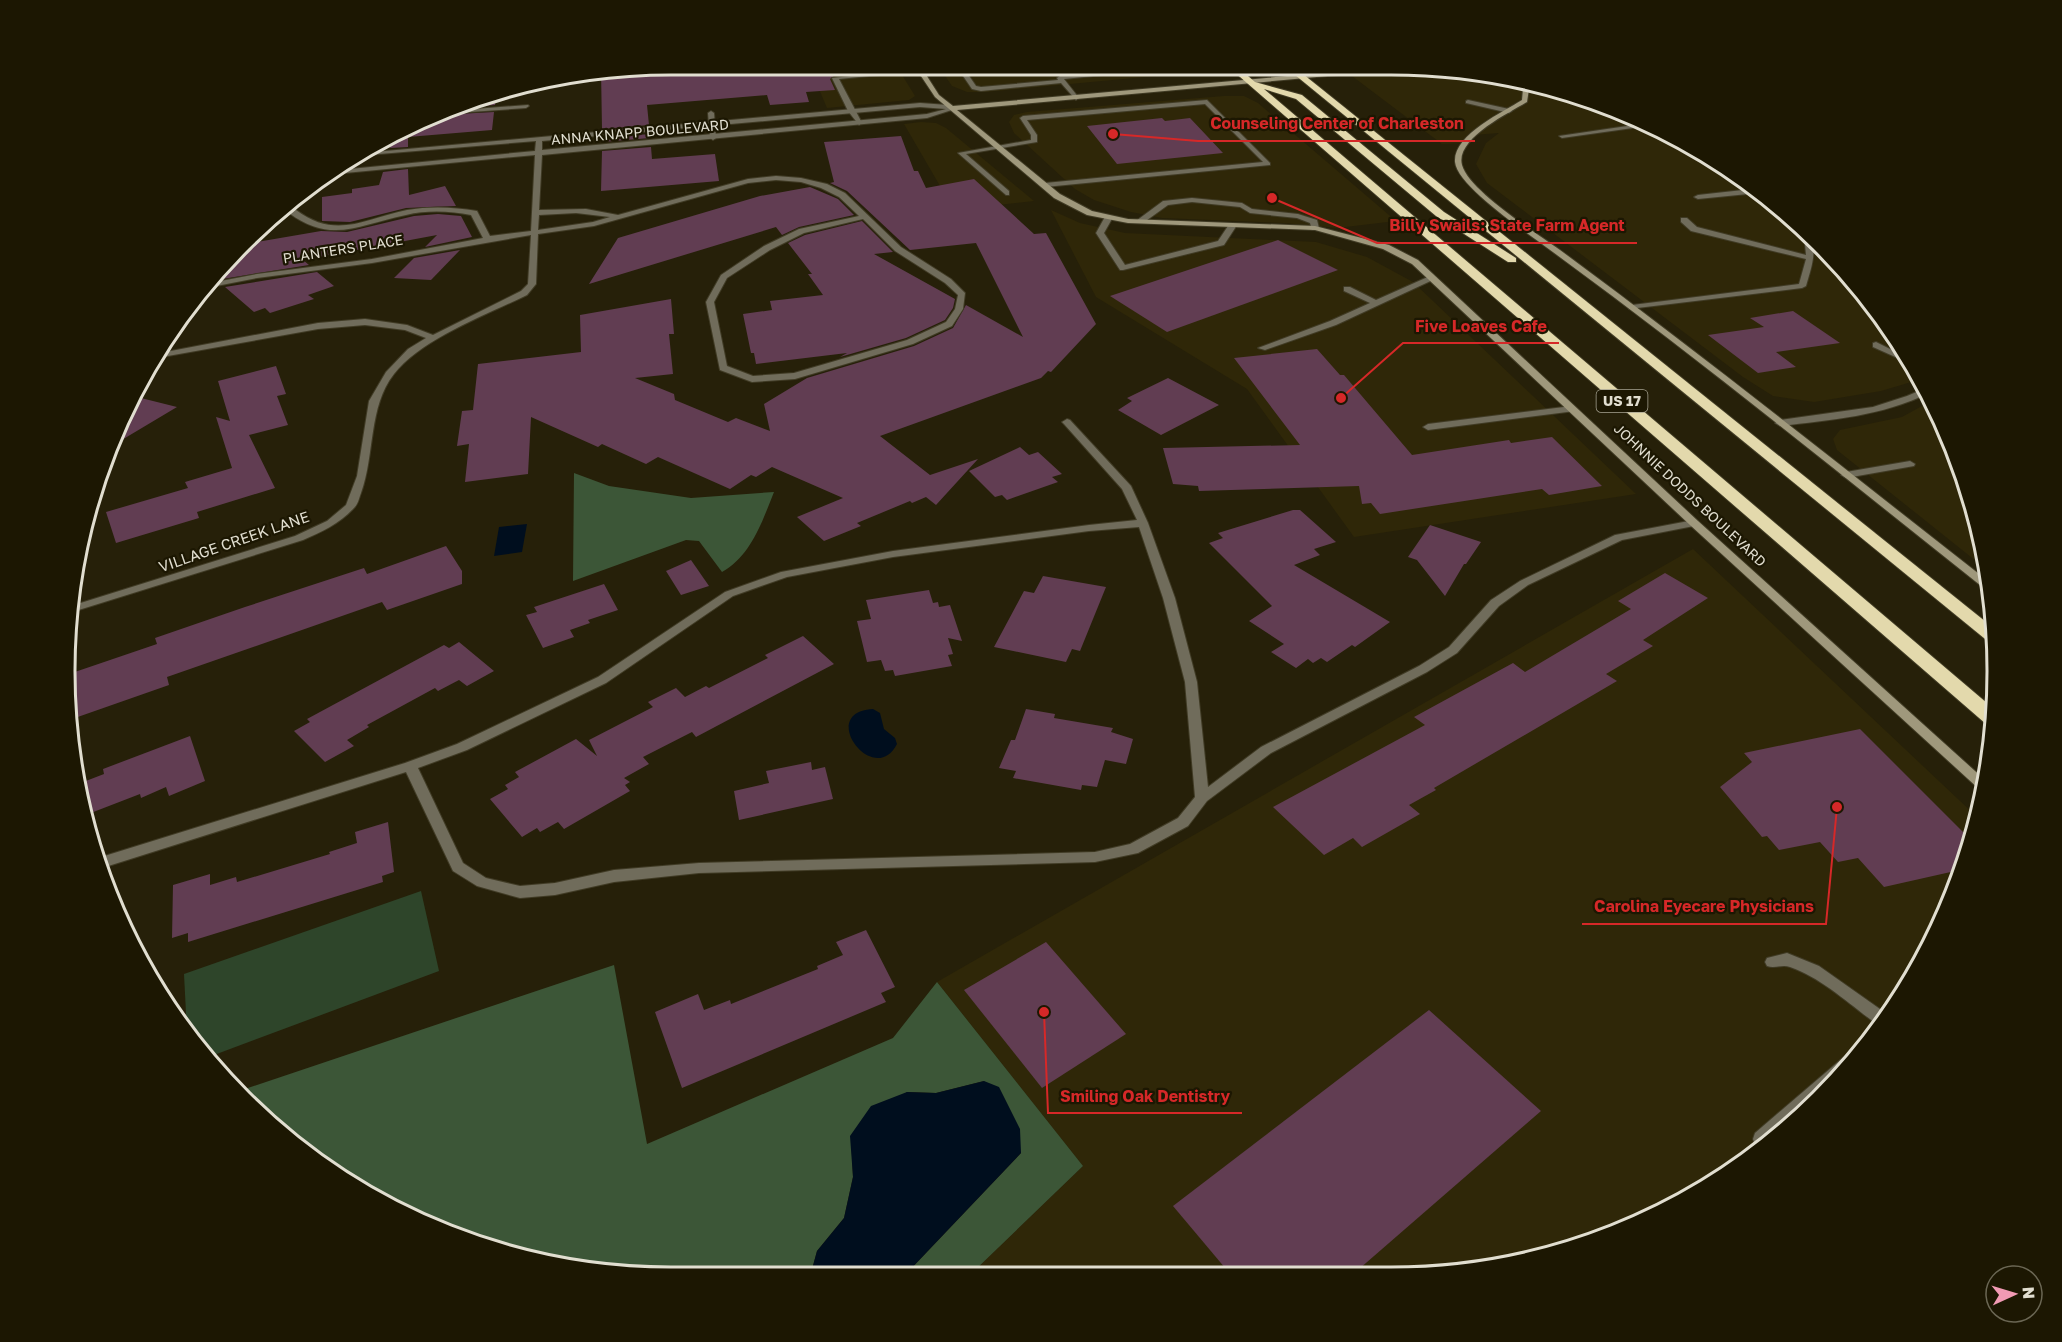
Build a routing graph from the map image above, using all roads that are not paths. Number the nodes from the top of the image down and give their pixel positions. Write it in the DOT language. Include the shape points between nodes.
graph roads {
  1 [pos="867,75"];
  2 [pos="923,75"];
  3 [pos="965,75"];
  4 [pos="1094,75"];
  5 [pos="1241,75"];
  6 [pos="1294,75"];
  7 [pos="1299,75"];
  8 [pos="1329,75"];
  9 [pos="1303,78"];
  10 [pos="1063,81"];
  11 [pos="1250,83"];
  12 [pos="1526,90"];
  13 [pos="1076,98"];
  14 [pos="1468,102"];
  15 [pos="526,106"];
  16 [pos="955,108"];
  17 [pos="468,111"];
  18 [pos="850,111"];
  19 [pos="1509,111"];
  20 [pos="711,113"];
  21 [pos="711,123"];
  22 [pos="859,123"];
  23 [pos="1634,126"];
  24 [pos="1562,136"];
  25 [pos="712,138"];
  26 [pos="539,140"];
  27 [pos="1000,146"];
  28 [pos="376,154"];
  29 [pos="539,154"];
  30 [pos="346,171"];
  31 [pos="1045,184"];
  32 [pos="1746,192"];
  33 [pos="1006,193"];
  34 [pos="1698,197"];
  35 [pos="292,211"];
  36 [pos="535,213"];
  37 [pos="618,217"];
  38 [pos="1109,217"];
  39 [pos="864,218"];
  40 [pos="1684,220"];
  41 [pos="1140,221"];
  42 [pos="1233,225"];
  43 [pos="1315,228"];
  44 [pos="533,233"];
  45 [pos="488,239"];
  46 [pos="1809,247"];
  47 [pos="1810,258"];
  48 [pos="1433,278"];
  49 [pos="218,284"];
  50 [pos="1347,289"];
  51 [pos="1377,304"];
  52 [pos="1632,307"];
  53 [pos="1592,312"];
  54 [pos="433,338"];
  55 [pos="1876,345"];
  56 [pos="1262,348"];
  57 [pos="166,355"];
  58 [pos="1896,355"];
  59 [pos="1919,395"];
  60 [pos="1572,409"];
  61 [pos="1067,422"];
  62 [pos="1780,423"];
  63 [pos="1428,427"];
  64 [pos="1910,464"];
  65 [pos="1846,475"];
  66 [pos="1143,523"];
  67 [pos="1694,523"];
  68 [pos="1980,578"];
  69 [pos="79,607"];
  70 [pos="1986,631"];
  71 [pos="1986,713"];
  72 [pos="410,766"];
  73 [pos="1977,780"];
  74 [pos="1202,798"];
  75 [pos="106,861"];
  76 [pos="1772,962"];
  77 [pos="1877,1016"];
  1 -- 18 [label="street" via="835,78"];
  2 -- 16 [label="street, JOHNNIE DODDS BOULEVARD" via="938,96"];
  3 -- 10 [label="street" via="974,88"];
  4 -- 10 [label="street" via="1060,78"];
  5 -- 11 [label="highway, JOHNNIE DODDS BOULEVARD / US 17"];
  6 -- 9 [label="highway"];
  7 -- 9 [label="highway"];
  8 -- 9 [label="street, ANNA KNAPP BOULEVARD"];
  9 -- 11 [label="street, ANNA KNAPP BOULEVARD"];
  9 -- 53 [label="highway"];
  10 -- 13 [label="street"];
  11 -- 13 [label="street, ANNA KNAPP BOULEVARD"];
  11 -- 53 [label="highway" via="1299,97 1440,214"];
  11 -- 71 [label="highway, JOHNNIE DODDS BOULEVARD / US 17"];
  12 -- 19 [label="street" via="1525,101"];
  13 -- 16 [label="street, ANNA KNAPP BOULEVARD"];
  14 -- 19 [label="street"];
  15 -- 17 [label="street"];
  16 -- 18 [label="street, ANNA KNAPP BOULEVARD" via="920,105"];
  16 -- 22 [label="street, ANNA KNAPP BOULEVARD" via="927,116"];
  16 -- 27 [label="street, JOHNNIE DODDS BOULEVARD"];
  18 -- 21 [label="street, ANNA KNAPP BOULEVARD"];
  18 -- 22 [label="street"];
  19 -- 52 [label="street" via="1464,143 1458,164 1468,181 1503,212"];
  20 -- 21 [label="street"];
  21 -- 25 [label="street"];
  21 -- 26 [label="street, ANNA KNAPP BOULEVARD"];
  22 -- 25 [label="street, ANNA KNAPP BOULEVARD"];
  23 -- 24 [label="street"];
  25 -- 29 [label="street, ANNA KNAPP BOULEVARD"];
  26 -- 28 [label="street, ANNA KNAPP BOULEVARD"];
  26 -- 29 [label="street, VILLAGE CREEK LANE"];
  27 -- 31 [label="street, JOHNNIE DODDS BOULEVARD"];
  27 -- 31 [label="street" via="1035,141 1023,118 1207,102 1268,164"];
  27 -- 33 [label="street" via="961,153"];
  29 -- 30 [label="street, ANNA KNAPP BOULEVARD"];
  29 -- 36 [label="street, VILLAGE CREEK LANE"];
  31 -- 38 [label="street, JOHNNIE DODDS BOULEVARD" via="1057,196 1090,213"];
  32 -- 34 [label="street"];
  35 -- 45 [label="street, PLANTERS PLACE" via="305,223 319,228 346,228 396,214 433,210 474,213"];
  36 -- 37 [label="street" via="595,210"];
  36 -- 44 [label="street, VILLAGE CREEK LANE"];
  37 -- 39 [label="street, PLANTERS PLACE" via="748,181 776,178 824,186 842,195"];
  37 -- 44 [label="street, PLANTERS PLACE"];
  38 -- 41 [label="street, JOHNNIE DODDS BOULEVARD"];
  38 -- 42 [label="street" via="1100,233 1123,268 1221,243"];
  39 -- 39 [label="street, PLANTERS PLACE" via="898,249 948,281 962,295 949,324 910,342 795,376 752,379 723,368 710,302 724,277 767,248 802,231"];
  40 -- 47 [label="street" via="1694,229"];
  41 -- 42 [label="street, JOHNNIE DODDS BOULEVARD"];
  41 -- 43 [label="street" via="1166,203 1208,201 1298,216 1314,222"];
  42 -- 43 [label="street, JOHNNIE DODDS BOULEVARD"];
  43 -- 48 [label="street, JOHNNIE DODDS BOULEVARD" via="1386,247 1415,262"];
  44 -- 45 [label="street, PLANTERS PLACE"];
  44 -- 54 [label="street, VILLAGE CREEK LANE" via="532,284 524,293"];
  45 -- 49 [label="street, PLANTERS PLACE"];
  46 -- 47 [label="street"];
  47 -- 52 [label="street" via="1802,286"];
  48 -- 51 [label="street"];
  48 -- 60 [label="street, JOHNNIE DODDS BOULEVARD"];
  50 -- 51 [label="street"];
  51 -- 56 [label="street"];
  52 -- 62 [label="street"];
  53 -- 70 [label="highway"];
  54 -- 57 [label="street" via="407,328 365,322 318,326"];
  54 -- 69 [label="street, VILLAGE CREEK LANE" via="411,351 389,374 374,401 362,476 351,506 331,523 299,538"];
  55 -- 58 [label="street"];
  59 -- 62 [label="street" via="1884,408"];
  60 -- 63 [label="street"];
  60 -- 67 [label="street, JOHNNIE DODDS BOULEVARD"];
  61 -- 66 [label="street" via="1127,488"];
  62 -- 65 [label="street"];
  64 -- 65 [label="street"];
  65 -- 68 [label="street"];
  66 -- 72 [label="street" via="905,552 785,574 729,594 602,680 462,747"];
  66 -- 74 [label="street" via="1169,598 1191,682"];
  67 -- 73 [label="street, JOHNNIE DODDS BOULEVARD"];
  67 -- 74 [label="street" via="1619,537 1524,583 1495,603 1453,650 1424,669 1266,750"];
  72 -- 74 [label="street" via="458,867 482,882 520,892 614,876 699,868 1095,857 1133,849 1183,822"];
  72 -- 75 [label="street"];
  76 -- 77 [label="street" via="1787,959 1814,970"];
}
